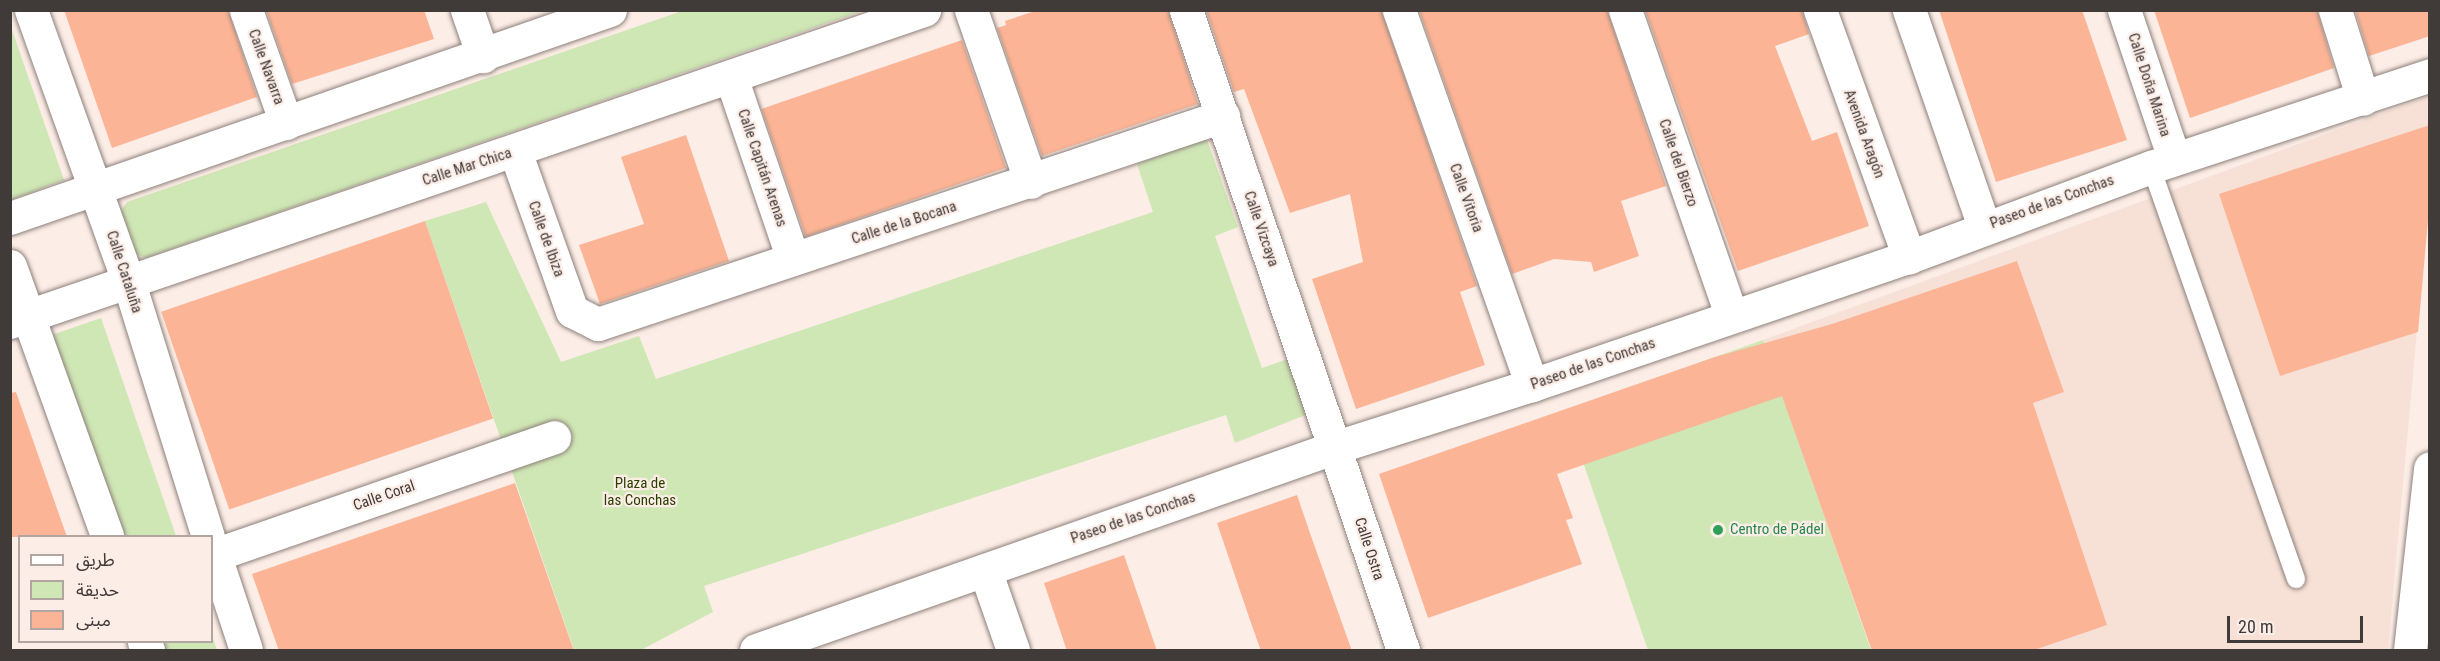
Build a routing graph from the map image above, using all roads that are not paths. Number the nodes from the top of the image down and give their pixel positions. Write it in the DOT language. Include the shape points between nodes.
graph roads {
  1 [pos="31,10"];
  2 [pos="246,10"];
  3 [pos="467,10"];
  4 [pos="610,10"];
  5 [pos="924,10"];
  6 [pos="971,10"];
  7 [pos="1186,10"];
  8 [pos="1399,10"];
  9 [pos="1625,10"];
  10 [pos="1820,10"];
  11 [pos="1909,10"];
  12 [pos="2124,10"];
  13 [pos="2335,10"];
  14 [pos="483,56"];
  15 [pos="2430,75"];
  16 [pos="731,77"];
  17 [pos="2363,99"];
  18 [pos="1223,116"];
  19 [pos="286,123"];
  20 [pos="515,151"];
  21 [pos="2163,163"];
  22 [pos="1032,182"];
  23 [pos="97,191"];
  24 [pos="10,218"];
  25 [pos="1984,226"];
  26 [pos="1909,257"];
  27 [pos="793,259"];
  28 [pos="10,266"];
  29 [pos="129,283"];
  30 [pos="1731,315"];
  31 [pos="20,319"];
  32 [pos="585,320"];
  33 [pos="1532,385"];
  34 [pos="554,437"];
  35 [pos="1336,447"];
  36 [pos="2430,468"];
  37 [pos="106,535"];
  38 [pos="208,535"];
  39 [pos="213,545"];
  40 [pos="213,552"];
  41 [pos="985,570"];
  42 [pos="2296,579"];
  43 [pos="246,651"];
  44 [pos="756,651"];
  45 [pos="1013,651"];
  46 [pos="1403,651"];
  47 [pos="2410,651"];
  1 -- 23 [label="street, Calle Cataluña"];
  2 -- 19 [label="street, Calle Navarra"];
  3 -- 14 [label="street"];
  4 -- 14 [label="street"];
  5 -- 16 [label="street, Calle Mar Chica"];
  6 -- 22 [label="street"];
  7 -- 18 [label="street, Calle Vizcaya"];
  8 -- 33 [label="street, Calle Vitoria"];
  9 -- 30 [label="street, Calle del Bierzo"];
  10 -- 26 [label="street, Avenida Aragón"];
  11 -- 25 [label="street"];
  12 -- 21 [label="street, Calle Doña Marina"];
  13 -- 17 [label="street"];
  14 -- 19 [label="street"];
  15 -- 17 [label="street, Paseo de las Conchas"];
  16 -- 20 [label="street, Calle Mar Chica"];
  16 -- 27 [label="street, Calle Capitán Arenas"];
  17 -- 21 [label="street, Paseo de las Conchas"];
  18 -- 22 [label="street, Calle de la Bocana"];
  18 -- 35 [label="street, Calle Vizcaya"];
  19 -- 23 [label="street"];
  20 -- 29 [label="street, Calle Mar Chica"];
  20 -- 32 [label="street, Calle de Ibiza" via="572,311"];
  21 -- 25 [label="street, Paseo de las Conchas"];
  21 -- 42 [label="lane"];
  22 -- 27 [label="street, Calle de la Bocana"];
  23 -- 24 [label="street"];
  23 -- 29 [label="street, Calle Cataluña"];
  25 -- 26 [label="street, Paseo de las Conchas"];
  26 -- 30 [label="street, Paseo de las Conchas"];
  27 -- 32 [label="street, Calle de la Bocana" via="612,322 598,324"];
  28 -- 31 [label="street"];
  29 -- 31 [label="street, Calle Mar Chica"];
  29 -- 38 [label="street, Calle Cataluña"];
  30 -- 33 [label="street, Paseo de las Conchas"];
  31 -- 37 [label="street"];
  33 -- 35 [label="street, Paseo de las Conchas"];
  34 -- 39 [label="street, Calle Coral"];
  35 -- 41 [label="street, Paseo de las Conchas"];
  35 -- 46 [label="street, Calle Ostra"];
  36 -- 47 [label="street"];
  40 -- 43 [label="street, Calle Cataluña"];
  41 -- 44 [label="street, Paseo de las Conchas"];
  41 -- 45 [label="street"];
}
